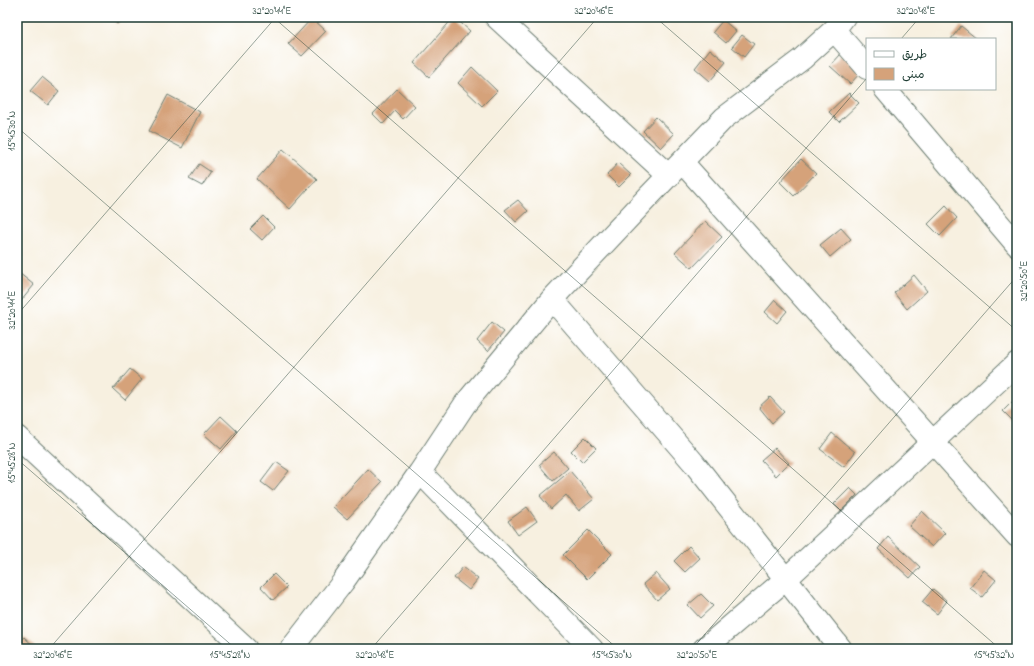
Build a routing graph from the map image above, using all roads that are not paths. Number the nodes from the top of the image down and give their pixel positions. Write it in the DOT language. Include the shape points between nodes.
graph roads {
  1 [pos="496,17"];
  2 [pos="839,23"];
  3 [pos="866,66"];
  4 [pos="885,90"];
  5 [pos="675,169"];
  6 [pos="1017,245"];
  7 [pos="552,299"];
  8 [pos="1017,363"];
  9 [pos="17,437"];
  10 [pos="933,442"];
  11 [pos="420,472"];
  12 [pos="1017,536"];
  13 [pos="786,579"];
  14 [pos="246,649"];
  15 [pos="291,649"];
  16 [pos="592,649"];
  17 [pos="704,649"];
  18 [pos="841,649"];
  1 -- 5 [label="street"];
  2 -- 3 [label="street"];
  2 -- 5 [label="street" via="802,59 724,118"];
  4 -- 6 [label="street"];
  5 -- 7 [label="street"];
  5 -- 10 [label="street"];
  7 -- 11 [label="street" via="465,404"];
  7 -- 13 [label="street" via="693,462"];
  8 -- 10 [label="street"];
  9 -- 14 [label="street"];
  10 -- 12 [label="street"];
  10 -- 13 [label="street"];
  11 -- 15 [label="street" via="343,582"];
  11 -- 16 [label="street"];
  13 -- 17 [label="street"];
  13 -- 18 [label="street"];
}
